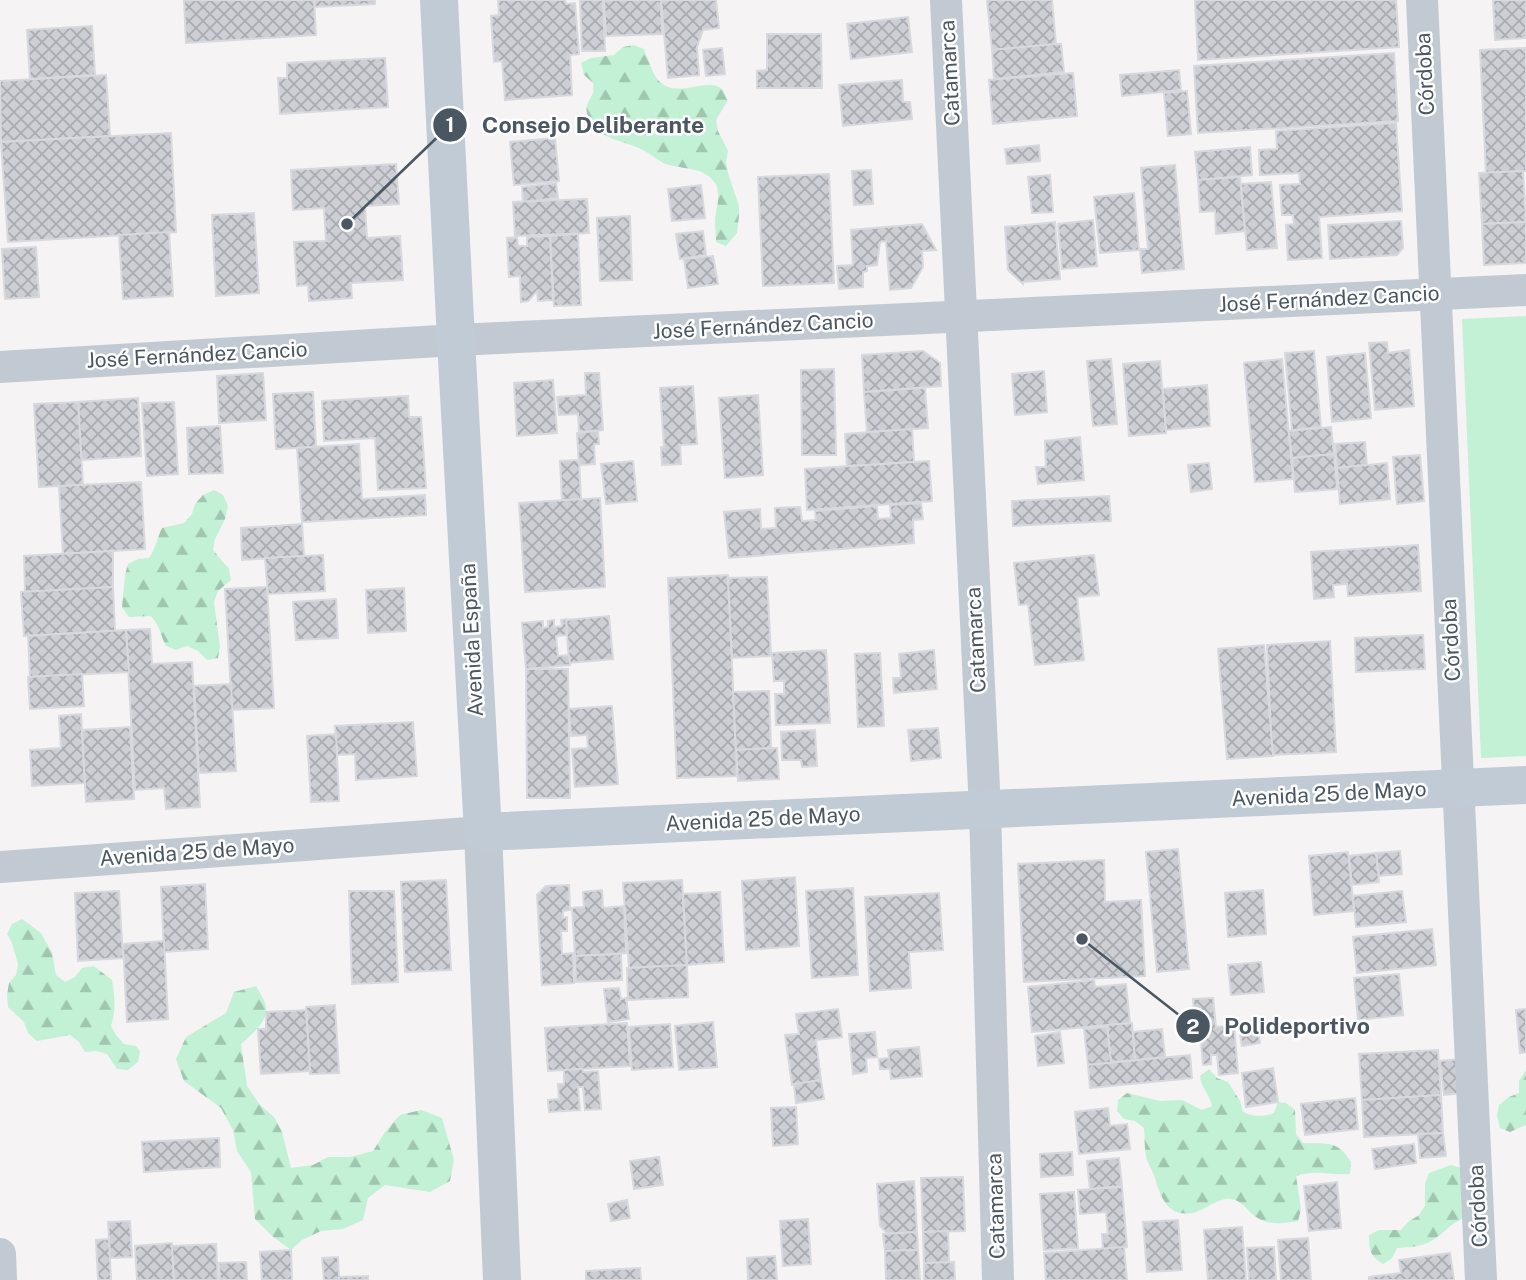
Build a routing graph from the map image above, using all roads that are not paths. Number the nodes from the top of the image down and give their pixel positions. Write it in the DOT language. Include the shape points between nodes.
graph roads {
  1 [pos="439,0"];
  2 [pos="946,0"];
  3 [pos="1422,0"];
  4 [pos="1526,290"];
  5 [pos="1436,294"];
  6 [pos="961,316"];
  7 [pos="456,340"];
  8 [pos="0,367"];
  9 [pos="1526,785"];
  10 [pos="1458,788"];
  11 [pos="985,809"];
  12 [pos="483,832"];
  13 [pos="0,867"];
  14 [pos="0,1254"];
  15 [pos="1,1280"];
  16 [pos="502,1280"];
  17 [pos="998,1280"];
  18 [pos="1481,1280"];
  1 -- 7 [label="main road, Avenida España"];
  2 -- 6 [label="street, Catamarca"];
  3 -- 5 [label="street, Córdoba"];
  4 -- 5 [label="street, José Fernández Cancio"];
  5 -- 6 [label="street, José Fernández Cancio"];
  5 -- 10 [label="street, Córdoba"];
  6 -- 7 [label="street, José Fernández Cancio"];
  6 -- 11 [label="street, Catamarca"];
  7 -- 8 [label="street, José Fernández Cancio"];
  7 -- 12 [label="main road, Avenida España"];
  9 -- 10 [label="main road, Avenida 25 de Mayo"];
  10 -- 11 [label="main road, Avenida 25 de Mayo"];
  10 -- 18 [label="street, Córdoba"];
  11 -- 12 [label="main road, Avenida 25 de Mayo"];
  11 -- 17 [label="street, Catamarca"];
  12 -- 13 [label="street, Avenida 25 de Mayo"];
  12 -- 16 [label="street, Avenida España"];
  14 -- 15 [label="street"];
}
